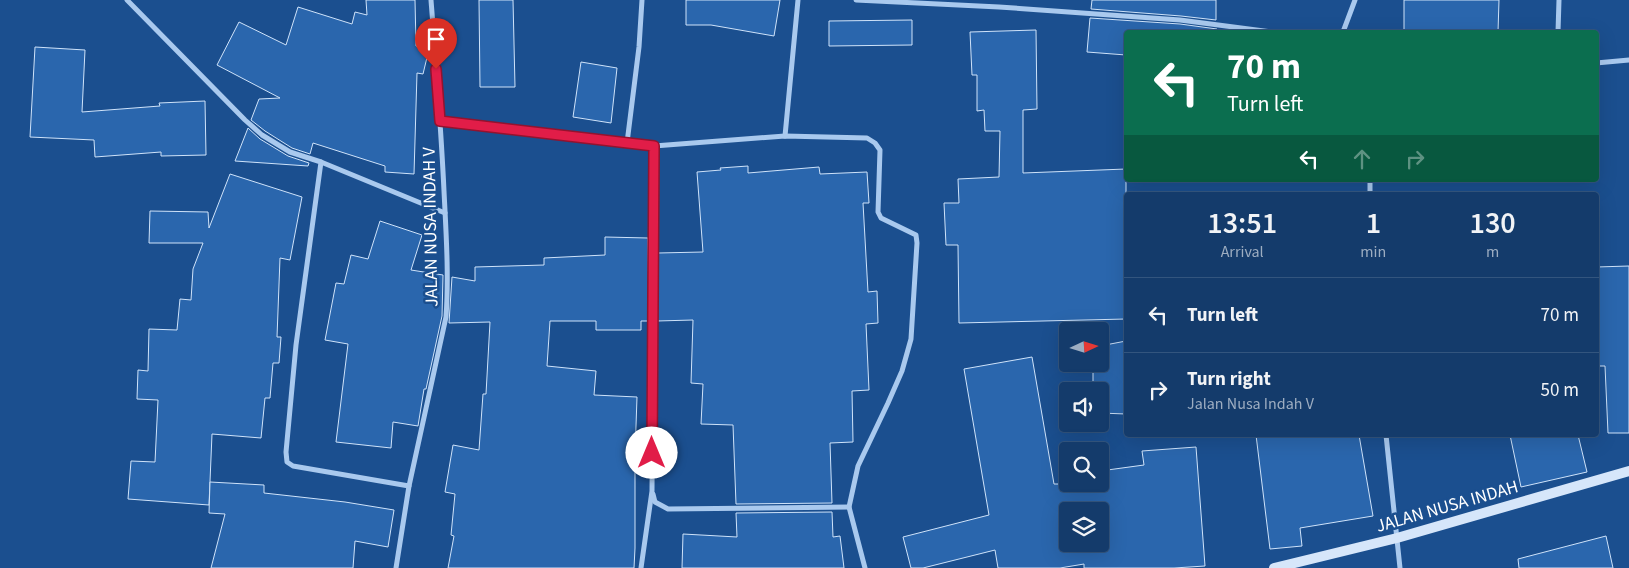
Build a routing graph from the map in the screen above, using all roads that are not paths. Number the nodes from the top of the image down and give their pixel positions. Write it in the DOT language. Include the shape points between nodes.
graph roads {
  1 [pos="126,0"];
  2 [pos="431,0"];
  3 [pos="642,0"];
  4 [pos="798,0"];
  5 [pos="856,0"];
  6 [pos="1354,0"];
  7 [pos="1558,0"];
  8 [pos="1257,30"];
  9 [pos="1344,30"];
  10 [pos="1558,30"];
  11 [pos="1629,60"];
  12 [pos="1599,63"];
  13 [pos="440,121"];
  14 [pos="785,136"];
  15 [pos="627,143"];
  16 [pos="654,146"];
  17 [pos="321,162"];
  18 [pos="445,213"];
  19 [pos="1386,437"];
  20 [pos="1629,471"];
  21 [pos="409,486"];
  22 [pos="652,491"];
  23 [pos="849,506"];
  24 [pos="1397,538"];
  25 [pos="396,568"];
  26 [pos="641,568"];
  27 [pos="865,568"];
  28 [pos="1274,568"];
  29 [pos="1400,568"];
  1 -- 17 [label="street" via="256,130 290,152"];
  2 -- 13 [label="street, JALAN NUSA INDAH V"];
  3 -- 15 [label="street"];
  4 -- 14 [label="street"];
  5 -- 8 [label="street" via="1180,20"];
  6 -- 9 [label="street"];
  7 -- 10 [label="street"];
  11 -- 12 [label="street"];
  13 -- 15 [label="street"];
  13 -- 18 [label="street, JALAN NUSA INDAH V"];
  14 -- 16 [label="street"];
  14 -- 23 [label="street" via="867,138 875,143 880,150 878,212 881,218 916,236 912,339 899,379 858,466"];
  15 -- 16 [label="street"];
  16 -- 22 [label="street"];
  17 -- 18 [label="street"];
  17 -- 21 [label="street" via="296,345 287,462 293,466"];
  18 -- 21 [label="street, JALAN NUSA INDAH V" via="446,317"];
  19 -- 24 [label="street"];
  20 -- 24 [label="main road, JALAN NUSA INDAH"];
  21 -- 25 [label="street, JALAN NUSA INDAH V"];
  22 -- 23 [label="street" via="655,502 668,509"];
  22 -- 26 [label="street"];
  23 -- 27 [label="street"];
  24 -- 28 [label="main road, JALAN NUSA INDAH"];
  24 -- 29 [label="street"];
}
